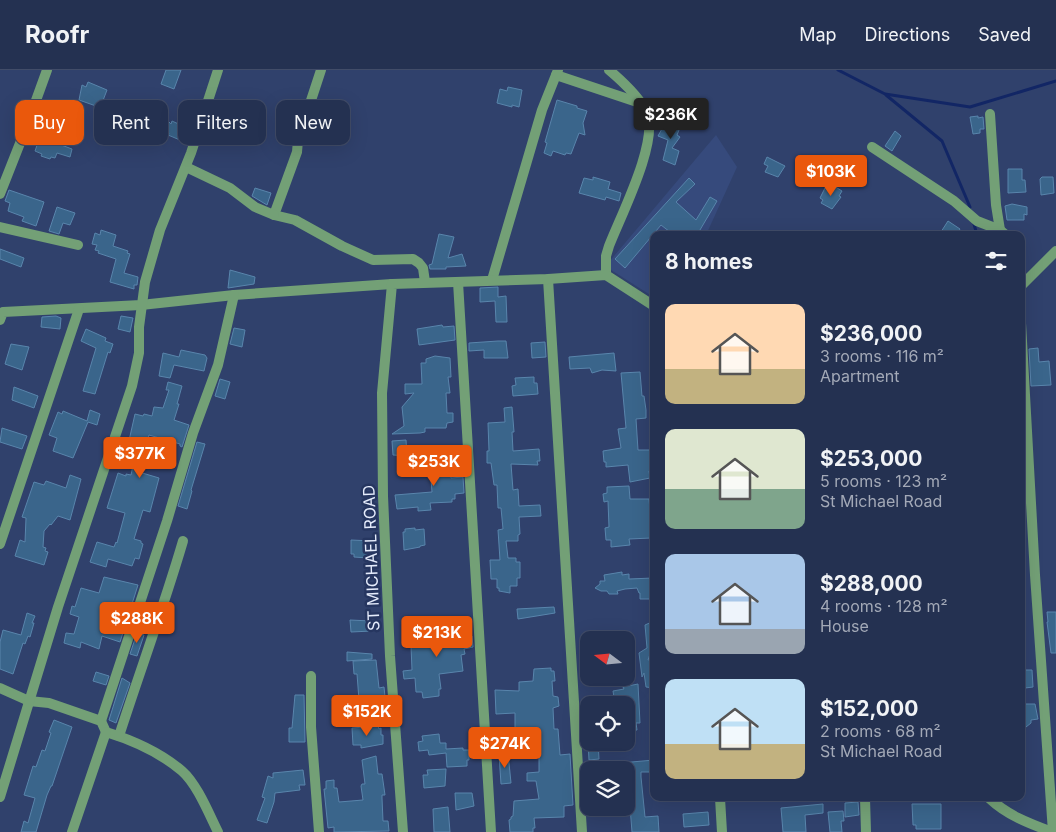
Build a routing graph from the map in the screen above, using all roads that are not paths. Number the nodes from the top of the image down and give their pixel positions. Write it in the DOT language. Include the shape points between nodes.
graph roads {
  1 [pos="47,70"];
  2 [pos="218,70"];
  3 [pos="321,70"];
  4 [pos="609,70"];
  5 [pos="557,73"];
  6 [pos="641,104"];
  7 [pos="990,114"];
  8 [pos="872,147"];
  9 [pos="186,166"];
  10 [pos="0,194"];
  11 [pos="274,215"];
  12 [pos="0,227"];
  13 [pos="1001,231"];
  14 [pos="1003,231"];
  15 [pos="78,246"];
  16 [pos="1056,251"];
  17 [pos="606,275"];
  18 [pos="548,278"];
  19 [pos="492,280"];
  20 [pos="425,282"];
  21 [pos="458,282"];
  22 [pos="1025,282"];
  23 [pos="392,284"];
  24 [pos="234,294"];
  25 [pos="650,303"];
  26 [pos="141,305"];
  27 [pos="79,309"];
  28 [pos="1,315"];
  29 [pos="1025,391"];
  30 [pos="183,540"];
  31 [pos="0,544"];
  32 [pos="311,676"];
  33 [pos="0,688"];
  34 [pos="29,701"];
  35 [pos="101,721"];
  36 [pos="106,732"];
  37 [pos="120,736"];
  38 [pos="0,797"];
  39 [pos="720,801"];
  40 [pos="865,801"];
  41 [pos="992,801"];
  42 [pos="72,832"];
  43 [pos="218,832"];
  44 [pos="319,832"];
  45 [pos="403,832"];
  46 [pos="491,832"];
  47 [pos="582,832"];
  48 [pos="722,832"];
  49 [pos="866,832"];
  50 [pos="1052,832"];
  1 -- 10 [label="street"];
  2 -- 9 [label="street"];
  3 -- 11 [label="street"];
  4 -- 6 [label="street"];
  5 -- 6 [label="street"];
  5 -- 19 [label="street" via="542,110"];
  6 -- 17 [label="street" via="648,114 650,129 641,170 609,246"];
  7 -- 14 [label="street" via="996,205"];
  8 -- 13 [label="street" via="954,201 977,221"];
  9 -- 11 [label="street"];
  9 -- 26 [label="street" via="160,230"];
  11 -- 20 [label="street" via="296,220 372,260 413,259 423,268"];
  12 -- 15 [label="street"];
  16 -- 22 [label="street"];
  17 -- 18 [label="street"];
  17 -- 25 [label="street"];
  18 -- 19 [label="street"];
  18 -- 47 [label="street"];
  19 -- 21 [label="street"];
  20 -- 21 [label="street"];
  20 -- 23 [label="street"];
  21 -- 46 [label="street"];
  23 -- 24 [label="street"];
  23 -- 45 [label="street, ST MICHAEL ROAD" via="382,393 383,496 390,656"];
  24 -- 26 [label="street"];
  24 -- 35 [label="street" via="218,365 193,433"];
  26 -- 27 [label="street"];
  26 -- 34 [label="street" via="139,353 132,386"];
  27 -- 28 [label="street"];
  27 -- 31 [label="street"];
  29 -- 50 [label="street"];
  30 -- 37 [label="street"];
  32 -- 44 [label="street" via="311,727"];
  33 -- 34 [label="street"];
  34 -- 35 [label="street" via="49,703"];
  34 -- 38 [label="street"];
  35 -- 36 [label="street"];
  36 -- 37 [label="street"];
  36 -- 42 [label="street"];
  37 -- 43 [label="street" via="183,772"];
  39 -- 48 [label="street"];
  40 -- 49 [label="street"];
  41 -- 50 [label="street" via="1019,820"];
}
